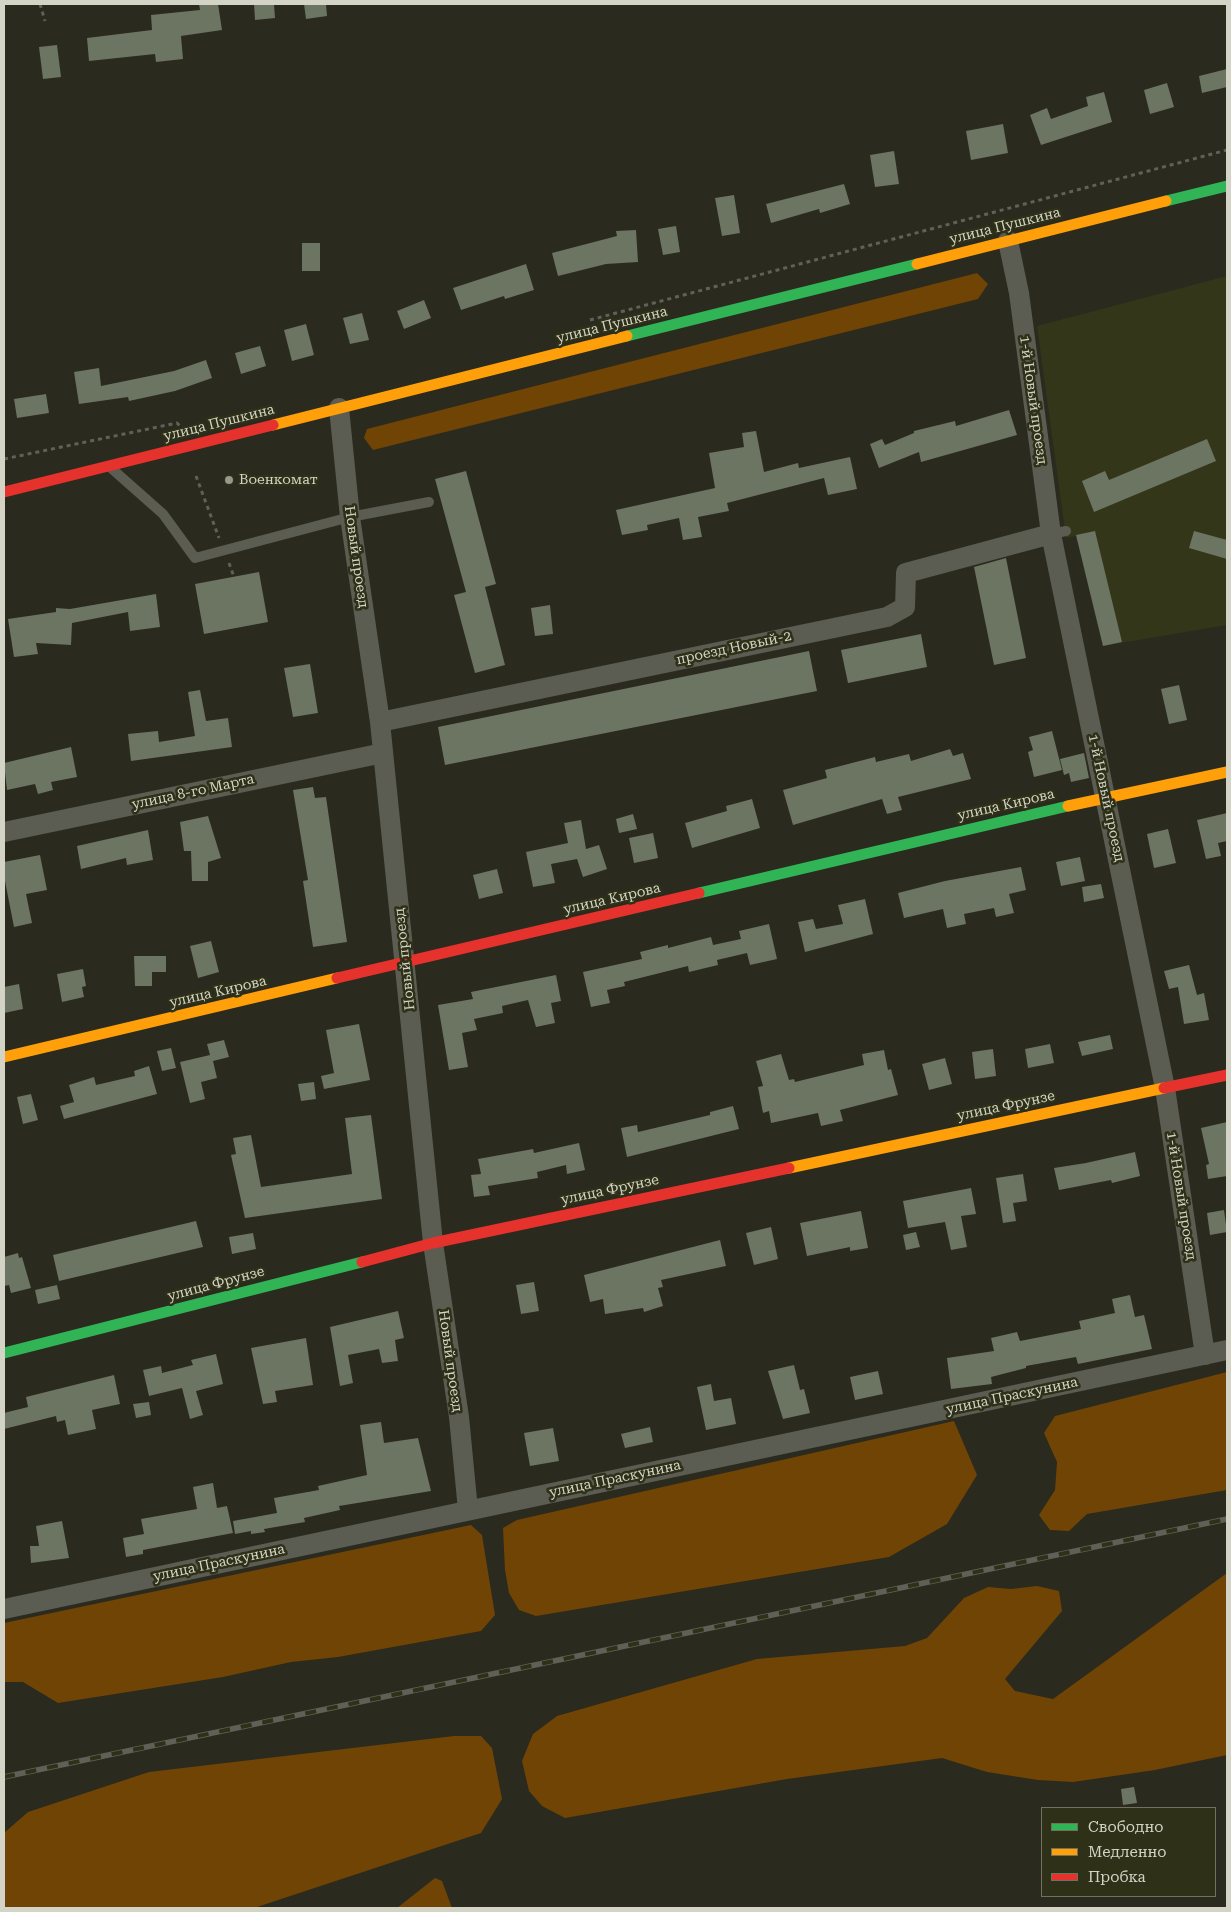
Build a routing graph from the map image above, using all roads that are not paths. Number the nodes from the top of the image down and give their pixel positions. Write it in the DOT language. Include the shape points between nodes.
graph roads {
  1 [pos="1227,186"];
  2 [pos="1008,241"];
  3 [pos="339,408"];
  4 [pos="108,466"];
  5 [pos="4,492"];
  6 [pos="430,502"];
  7 [pos="350,517"];
  8 [pos="1058,532"];
  9 [pos="380,722"];
  10 [pos="383,753"];
  11 [pos="1227,772"];
  12 [pos="1106,797"];
  13 [pos="4,832"];
  14 [pos="406,964"];
  15 [pos="4,1057"];
  16 [pos="1227,1075"];
  17 [pos="1165,1088"];
  18 [pos="433,1243"];
  19 [pos="1227,1350"];
  20 [pos="4,1353"];
  21 [pos="1205,1356"];
  22 [pos="468,1510"];
  23 [pos="4,1609"];
  1 -- 2 [label="street, улица Пушкина"];
  2 -- 3 [label="street, улица Пушкина"];
  2 -- 8 [label="street, 1-й Новый проезд"];
  3 -- 4 [label="street, улица Пушкина"];
  3 -- 7 [label="street, Новый проезд"];
  4 -- 5 [label="street, улица Пушкина"];
  4 -- 7 [label="lane" via="163,514 196,558"];
  6 -- 7 [label="lane"];
  7 -- 9 [label="street, Новый проезд"];
  8 -- 9 [label="street, проезд Новый-2" via="906,573 905,608 887,617"];
  8 -- 12 [label="street, 1-й Новый проезд"];
  9 -- 10 [label="street, Новый проезд"];
  10 -- 13 [label="street, улица 8-го Марта"];
  10 -- 14 [label="street, Новый проезд"];
  11 -- 12 [label="street, улица Кирова"];
  12 -- 14 [label="street, улица Кирова"];
  12 -- 17 [label="street, 1-й Новый проезд"];
  14 -- 15 [label="street, улица Кирова"];
  14 -- 18 [label="street, Новый проезд"];
  16 -- 17 [label="street, улица Фрунзе"];
  17 -- 18 [label="street, улица Фрунзе"];
  17 -- 21 [label="street, 1-й Новый проезд"];
  18 -- 20 [label="street, улица Фрунзе"];
  18 -- 22 [label="street, Новый проезд" via="459,1417"];
  19 -- 21 [label="street, улица Праскунина"];
  21 -- 22 [label="street, улица Праскунина"];
  22 -- 23 [label="street, улица Праскунина"];
}
